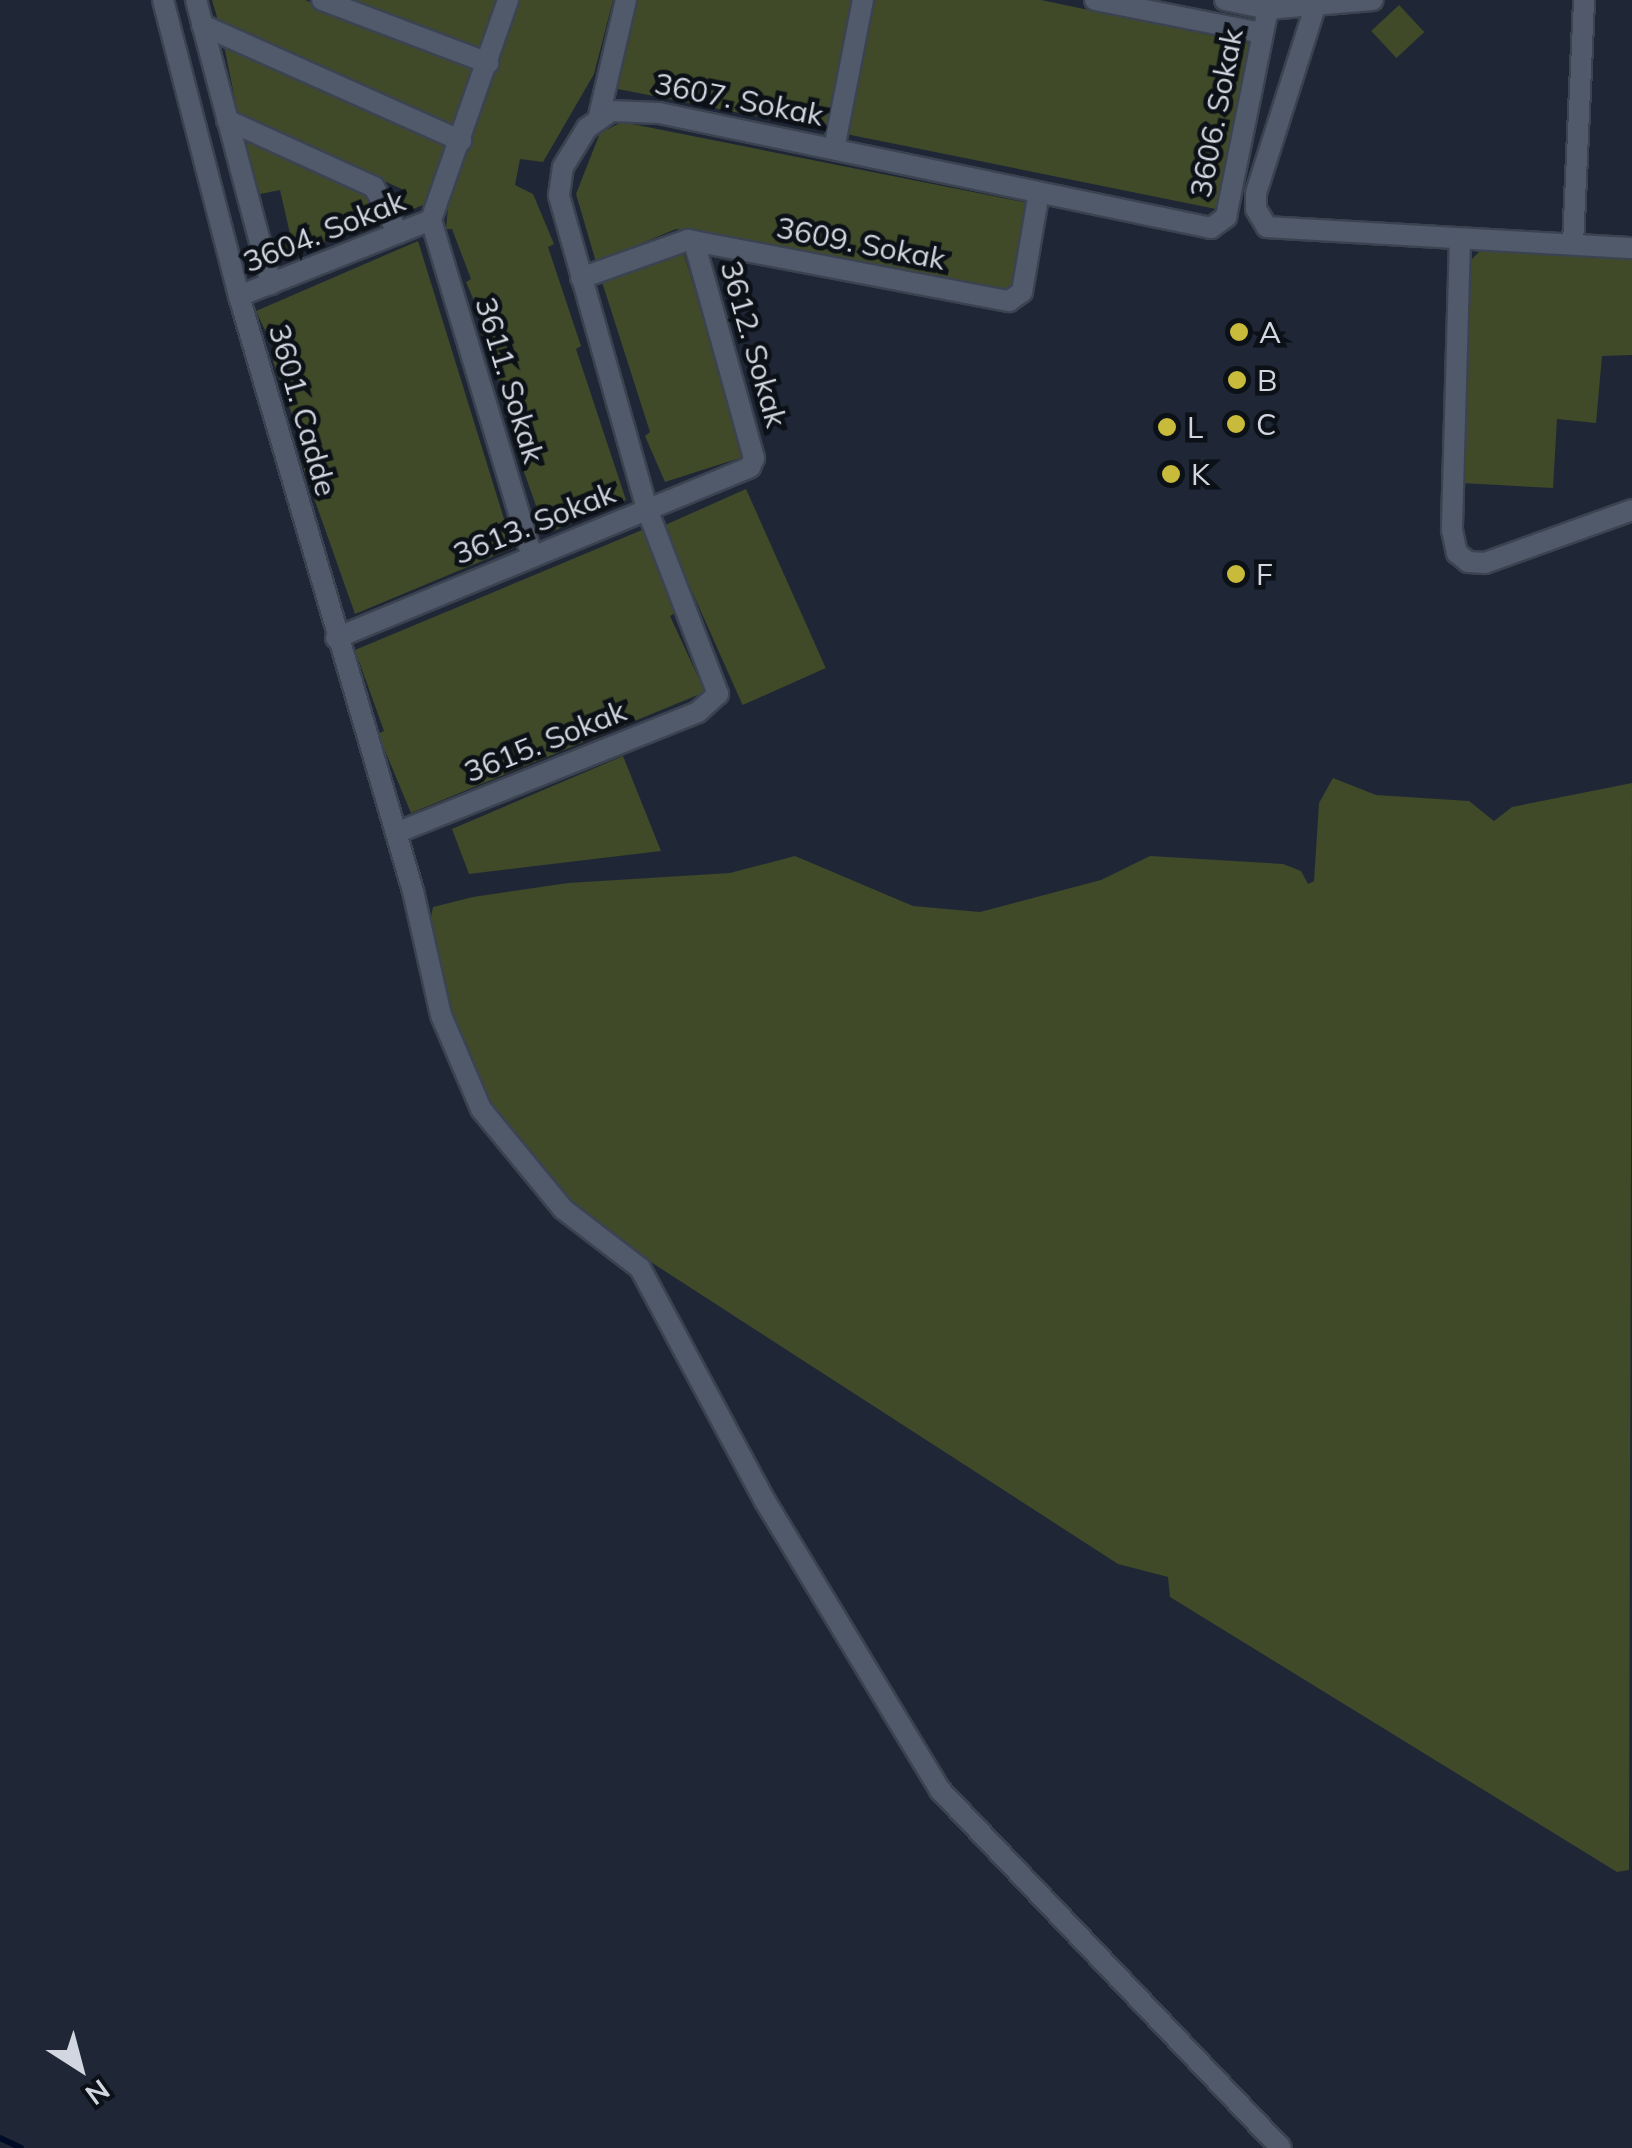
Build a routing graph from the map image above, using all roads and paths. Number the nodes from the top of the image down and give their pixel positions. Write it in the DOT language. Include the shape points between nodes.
graph roads {
  1 [pos="163,0"];
  2 [pos="196,0"];
  3 [pos="322,0"];
  4 [pos="508,0"];
  5 [pos="626,0"];
  6 [pos="863,0"];
  7 [pos="1095,0"];
  8 [pos="1225,0"];
  9 [pos="1373,0"];
  10 [pos="1584,0"];
  11 [pos="1315,7"];
  12 [pos="1268,8"];
  13 [pos="202,24"];
  14 [pos="1262,34"];
  15 [pos="488,63"];
  16 [pos="600,116"];
  17 [pos="227,120"];
  18 [pos="461,141"];
  19 [pos="834,148"];
  20 [pos="1039,192"];
  21 [pos="430,220"];
  22 [pos="1219,226"];
  23 [pos="398,233"];
  24 [pos="1460,239"];
  25 [pos="694,241"];
  26 [pos="1573,244"];
  27 [pos="1632,248"];
  28 [pos="581,278"];
  29 [pos="271,284"];
  30 [pos="239,296"];
  31 [pos="753,463"];
  32 [pos="646,510"];
  33 [pos="1632,510"];
  34 [pos="532,557"];
  35 [pos="336,638"];
  36 [pos="396,833"];
  37 [pos="1282,2148"];
  1 -- 30 [label="street, 3601. Cadde"];
  2 -- 13 [label="street"];
  3 -- 15 [label="street"];
  4 -- 15 [label="street"];
  5 -- 16 [label="street"];
  6 -- 19 [label="street"];
  7 -- 14 [label="street"];
  8 -- 12 [label="street"];
  9 -- 11 [label="street"];
  10 -- 26 [label="street"];
  11 -- 12 [label="street"];
  11 -- 24 [label="street" via="1256,210 1268,226 1301,232"];
  12 -- 14 [label="street, 3606. Sokak"];
  13 -- 17 [label="street"];
  13 -- 18 [label="street"];
  14 -- 22 [label="street, 3606. Sokak"];
  15 -- 18 [label="street"];
  16 -- 19 [label="street, 3607. Sokak" via="641,110"];
  16 -- 28 [label="street" via="577,140 559,182"];
  17 -- 23 [label="street" via="374,187"];
  17 -- 29 [label="street"];
  18 -- 21 [label="street"];
  19 -- 20 [label="street, 3607. Sokak"];
  20 -- 22 [label="street, 3607. Sokak"];
  20 -- 25 [label="street, 3609. Sokak" via="1017,298 1002,301"];
  21 -- 23 [label="street, 3604. Sokak"];
  21 -- 34 [label="street, 3611. Sokak"];
  23 -- 29 [label="street, 3604. Sokak"];
  24 -- 26 [label="street"];
  24 -- 33 [label="street" via="1452,530 1458,553 1485,563"];
  25 -- 28 [label="street"];
  25 -- 31 [label="street, 3612. Sokak"];
  26 -- 27 [label="street"];
  28 -- 32 [label="street"];
  29 -- 30 [label="street, 3604. Sokak"];
  30 -- 35 [label="street, 3601. Cadde"];
  31 -- 32 [label="street, 3613. Sokak"];
  32 -- 34 [label="street, 3613. Sokak"];
  32 -- 36 [label="street, 3615. Sokak" via="716,680 714,700"];
  34 -- 35 [label="street, 3613. Sokak"];
  35 -- 36 [label="street, 3601. Cadde"];
  36 -- 37 [label="street, 3601. Cadde" via="441,1016 481,1109 562,1208 640,1268 764,1502 899,1731 940,1790"];
}
